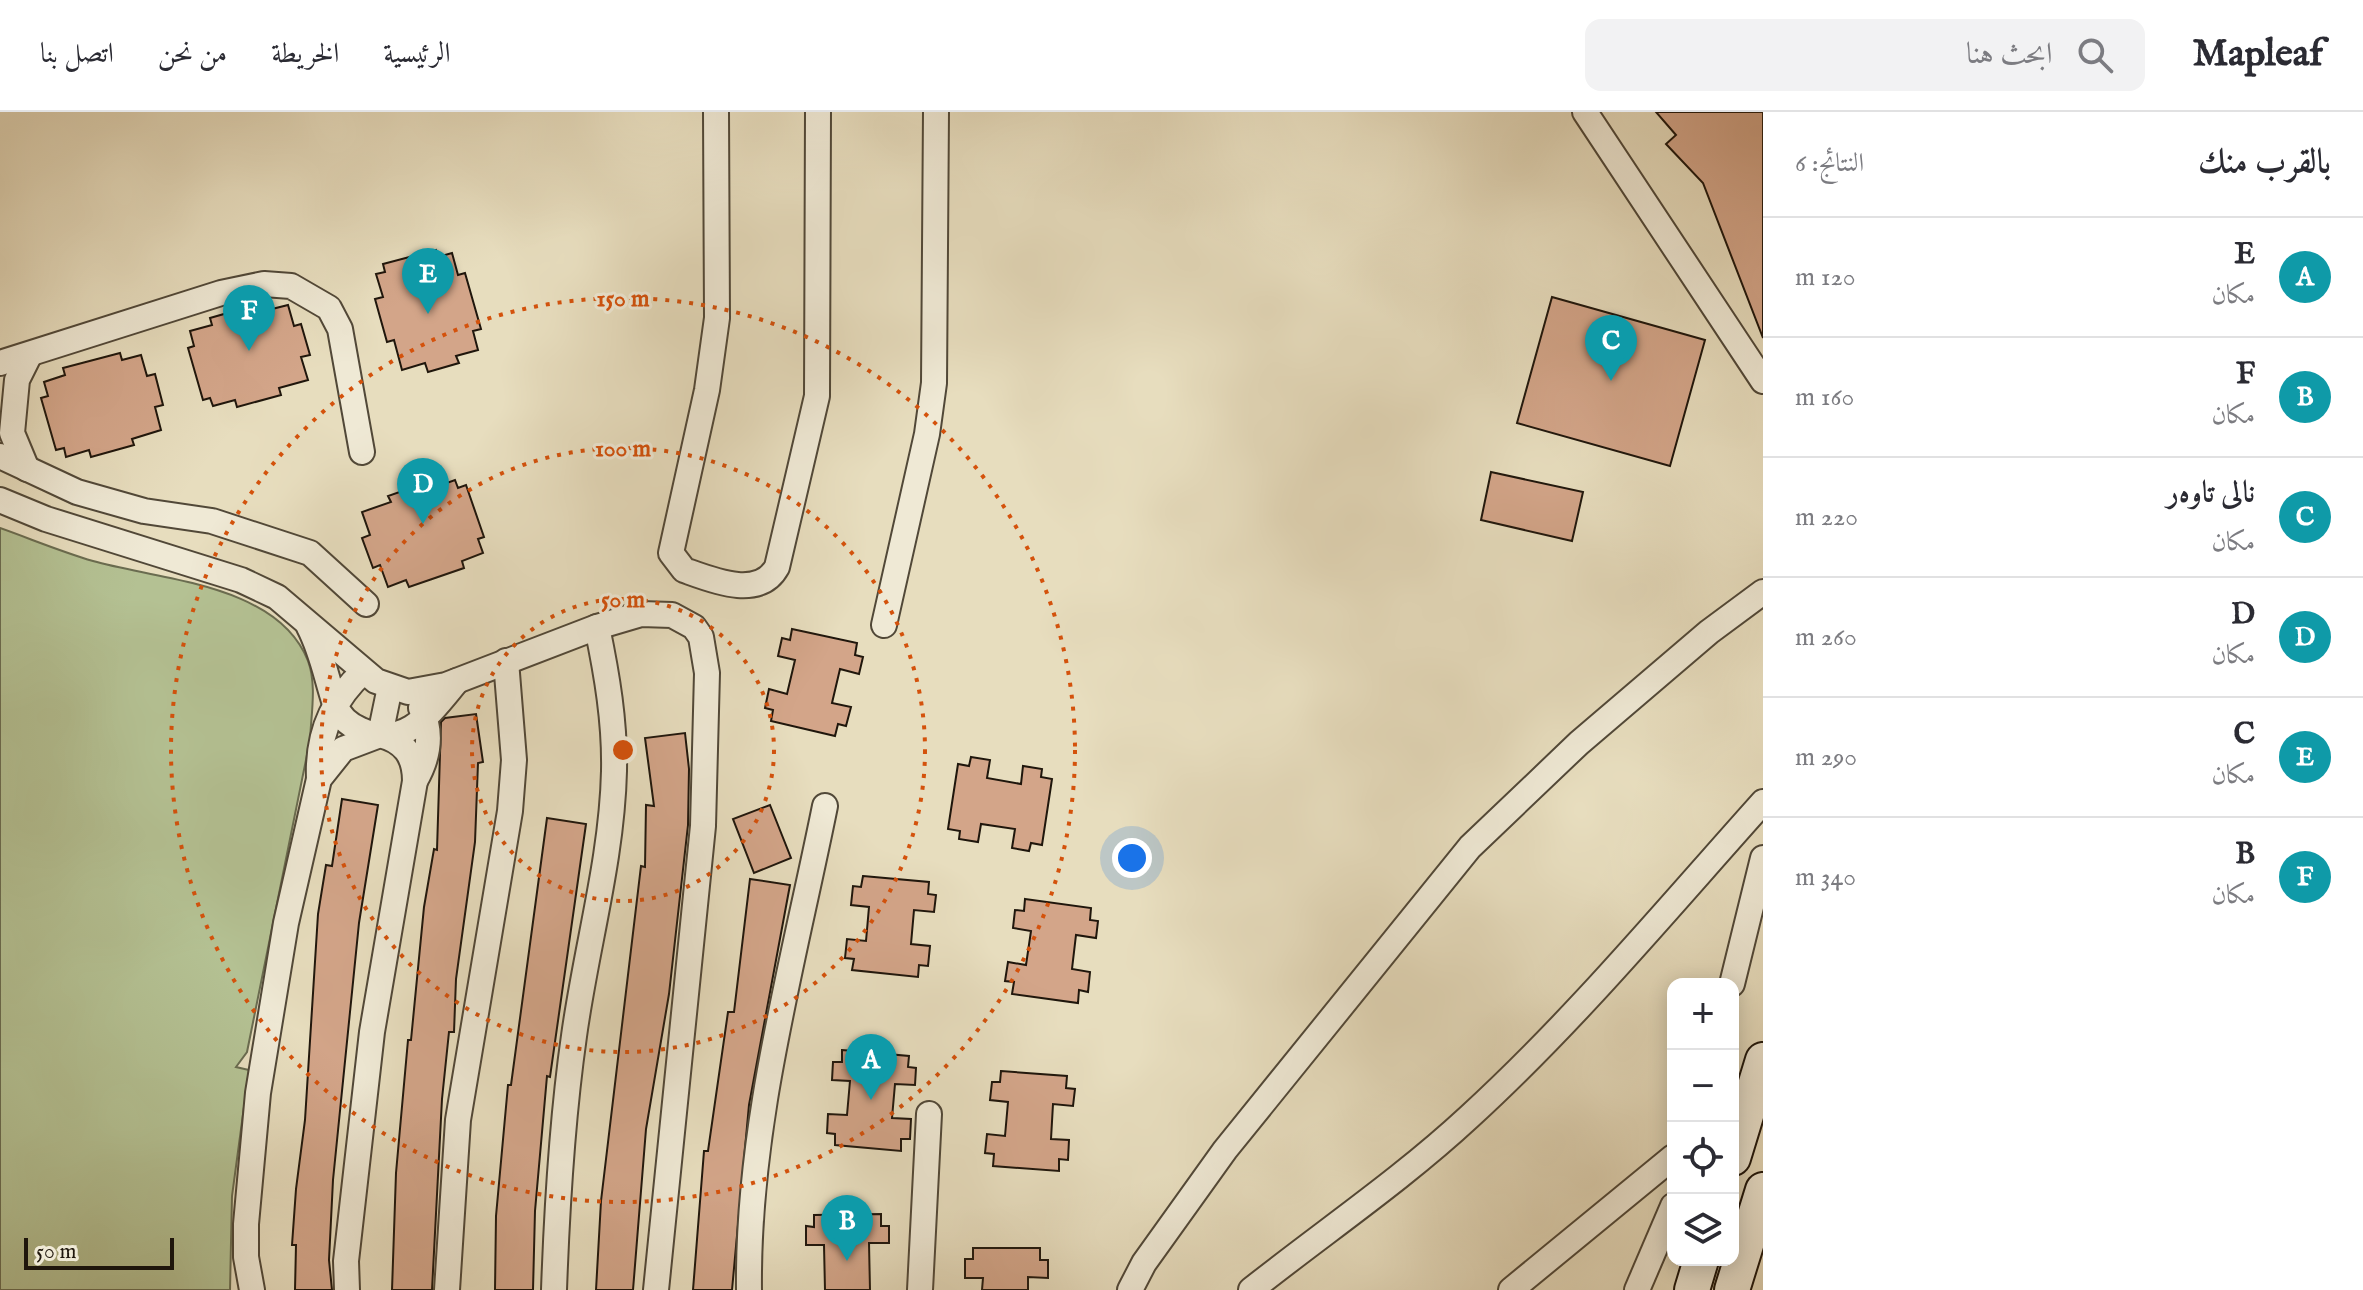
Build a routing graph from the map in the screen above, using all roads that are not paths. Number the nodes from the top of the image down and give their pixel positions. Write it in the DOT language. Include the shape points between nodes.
graph roads {
  1 [pos="716,112"];
  2 [pos="818,112"];
  3 [pos="936,112"];
  4 [pos="1585,112"];
  5 [pos="29,356"];
  6 [pos="0,363"];
  7 [pos="1763,381"];
  8 [pos="362,452"];
  9 [pos="0,456"];
  10 [pos="27,469"];
  11 [pos="0,500"];
  12 [pos="1763,592"];
  13 [pos="366,604"];
  14 [pos="308,624"];
  15 [pos="884,625"];
  16 [pos="597,627"];
  17 [pos="506,661"];
  18 [pos="363,672"];
  19 [pos="458,679"];
  20 [pos="399,689"];
  21 [pos="335,705"];
  22 [pos="426,720"];
  23 [pos="380,735"];
  24 [pos="319,779"];
  25 [pos="415,781"];
  26 [pos="1763,802"];
  27 [pos="825,806"];
  28 [pos="1763,858"];
  29 [pos="1733,978"];
  30 [pos="1763,1060"];
  31 [pos="929,1114"];
  32 [pos="1739,1138"];
  33 [pos="1667,1162"];
  34 [pos="1763,1190"];
  35 [pos="1667,1220"];
  36 [pos="1699,1266"];
  37 [pos="252,1290"];
  38 [pos="347,1290"];
  39 [pos="447,1290"];
  40 [pos="554,1290"];
  41 [pos="656,1290"];
  42 [pos="749,1290"];
  43 [pos="920,1290"];
  44 [pos="1130,1290"];
  45 [pos="1251,1290"];
  46 [pos="1511,1290"];
  47 [pos="1637,1290"];
  48 [pos="1692,1290"];
  49 [pos="1732,1290"];
  1 -- 2 [label="street" via="717,318 707,390 671,553 684,570 751,586 767,580 777,567 815,408"];
  3 -- 15 [label="street" via="934,383"];
  4 -- 7 [label="street"];
  5 -- 6 [label="street"];
  5 -- 8 [label="street" via="221,293 264,284 291,286 329,308 340,329"];
  5 -- 10 [label="street" via="17,380 12,433"];
  9 -- 10 [label="street"];
  10 -- 13 [label="street" via="77,492 144,511 212,521 310,553"];
  11 -- 14 [label="street" via="241,580 277,597"];
  12 -- 44 [label="street" via="1579,743 1470,847 1225,1150"];
  14 -- 18 [label="street"];
  14 -- 21 [label="street"];
  16 -- 17 [label="street"];
  16 -- 40 [label="street" via="609,686 614,772 565,1111"];
  16 -- 41 [label="street" via="650,613 685,620 701,637 707,673 703,826"];
  17 -- 19 [label="street"];
  17 -- 39 [label="street" via="513,735 510,811 458,1120"];
  18 -- 20 [label="street"];
  18 -- 21 [label="street"];
  19 -- 20 [label="street" via="434,689"];
  19 -- 22 [label="street"];
  20 -- 22 [label="street"];
  20 -- 23 [label="street"];
  21 -- 23 [label="street" via="349,724"];
  21 -- 24 [label="street" via="322,735"];
  22 -- 23 [label="street" via="404,733"];
  22 -- 25 [label="street" via="428,752"];
  23 -- 24 [label="street" via="343,749"];
  23 -- 25 [label="street" via="407,750"];
  24 -- 37 [label="street" via="286,923 258,1093 246,1224"];
  25 -- 38 [label="street" via="372,1032"];
  26 -- 45 [label="street" via="1578,1007 1470,1116 1411,1168"];
  27 -- 42 [label="street" via="769,1082 754,1189"];
  28 -- 29 [label="street"];
  30 -- 32 [label="main road"];
  31 -- 43 [label="street"];
  33 -- 46 [label="street"];
  34 -- 49 [label="main road"];
  35 -- 47 [label="street"];
  36 -- 48 [label="main road"];
}
